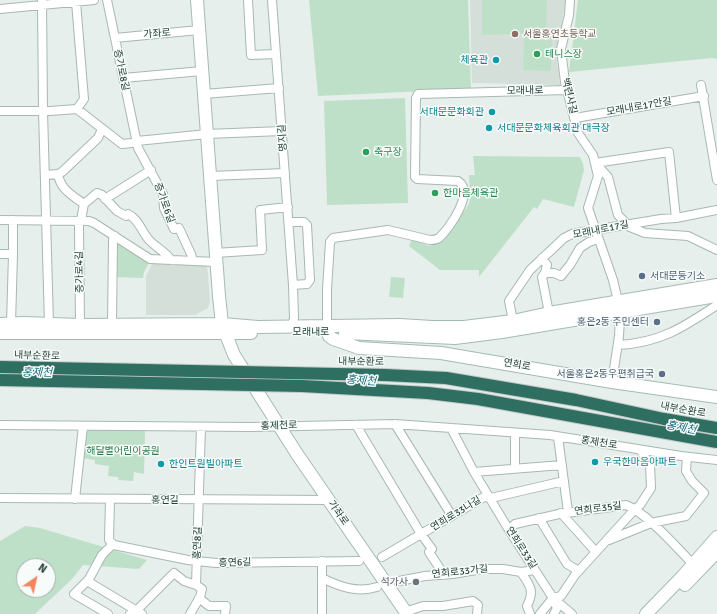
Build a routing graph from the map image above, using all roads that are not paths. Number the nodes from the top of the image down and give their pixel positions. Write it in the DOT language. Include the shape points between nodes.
graph roads {
  1 [pos="94,0"];
  2 [pos="107,0"];
  3 [pos="197,0"];
  4 [pos="248,0"];
  5 [pos="272,0"];
  6 [pos="570,0"];
  7 [pos="42,2"];
  8 [pos="76,2"];
  9 [pos="0,9"];
  10 [pos="199,30"];
  11 [pos="114,38"];
  12 [pos="276,54"];
  13 [pos="202,71"];
  14 [pos="123,78"];
  15 [pos="701,85"];
  16 [pos="279,88"];
  17 [pos="567,90"];
  18 [pos="204,94"];
  19 [pos="704,96"];
  20 [pos="76,108"];
  21 [pos="0,111"];
  22 [pos="43,111"];
  23 [pos="575,118"];
  24 [pos="102,129"];
  25 [pos="282,130"];
  26 [pos="207,134"];
  27 [pos="137,141"];
  28 [pos="595,164"];
  29 [pos="151,170"];
  30 [pos="285,173"];
  31 [pos="58,174"];
  32 [pos="45,175"];
  33 [pos="210,176"];
  34 [pos="717,180"];
  35 [pos="105,199"];
  36 [pos="84,204"];
  37 [pos="288,207"];
  38 [pos="717,210"];
  39 [pos="676,218"];
  40 [pos="0,220"];
  41 [pos="13,220"];
  42 [pos="46,220"];
  43 [pos="81,220"];
  44 [pos="289,222"];
  45 [pos="627,224"];
  46 [pos="594,230"];
  47 [pos="114,236"];
  48 [pos="598,239"];
  49 [pos="717,250"];
  50 [pos="0,254"];
  51 [pos="13,254"];
  52 [pos="216,258"];
  53 [pos="542,258"];
  54 [pos="171,260"];
  55 [pos="193,261"];
  56 [pos="545,273"];
  57 [pos="294,285"];
  58 [pos="717,285"];
  59 [pos="717,296"];
  60 [pos="717,305"];
  61 [pos="619,306"];
  62 [pos="549,313"];
  63 [pos="513,321"];
  64 [pos="6,324"];
  65 [pos="49,324"];
  66 [pos="112,324"];
  67 [pos="80,325"];
  68 [pos="292,327"];
  69 [pos="327,328"];
  70 [pos="224,329"];
  71 [pos="0,333"];
  72 [pos="361,334"];
  73 [pos="618,344"];
  74 [pos="359,348"];
  75 [pos="0,367"];
  76 [pos="0,380"];
  77 [pos="612,382"];
  78 [pos="717,396"];
  79 [pos="395,424"];
  80 [pos="0,425"];
  81 [pos="356,425"];
  82 [pos="83,426"];
  83 [pos="279,426"];
  84 [pos="201,427"];
  85 [pos="450,428"];
  86 [pos="717,428"];
  87 [pos="515,433"];
  88 [pos="558,437"];
  89 [pos="717,442"];
  90 [pos="640,450"];
  91 [pos="688,457"];
  92 [pos="717,460"];
  93 [pos="562,465"];
  94 [pos="515,468"];
  95 [pos="474,472"];
  96 [pos="564,481"];
  97 [pos="0,498"];
  98 [pos="491,498"];
  99 [pos="75,499"];
  100 [pos="110,500"];
  101 [pos="200,500"];
  102 [pos="329,500"];
  103 [pos="635,509"];
  104 [pos="565,513"];
  105 [pos="452,516"];
  106 [pos="540,518"];
  107 [pos="651,523"];
  108 [pos="509,530"];
  109 [pos="421,534"];
  110 [pos="717,537"];
  111 [pos="606,541"];
  112 [pos="112,544"];
  113 [pos="596,552"];
  114 [pos="717,552"];
  115 [pos="382,557"];
  116 [pos="197,561"];
  117 [pos="322,561"];
  118 [pos="359,561"];
  119 [pos="693,564"];
  120 [pos="535,570"];
  121 [pos="579,571"];
  122 [pos="522,572"];
  123 [pos="444,574"];
  124 [pos="322,578"];
  125 [pos="87,581"];
  126 [pos="398,581"];
  127 [pos="196,585"];
  128 [pos="376,587"];
  129 [pos="199,598"];
  130 [pos="553,598"];
  131 [pos="136,613"];
  132 [pos="408,613"];
  133 [pos="108,614"];
  134 [pos="190,614"];
  135 [pos="225,614"];
  136 [pos="322,614"];
  137 [pos="477,614"];
  138 [pos="530,614"];
  139 [pos="540,614"];
  140 [pos="554,614"];
  141 [pos="572,614"];
  142 [pos="646,614"];
  143 [pos="656,614"];
  1 -- 8 [label="street"];
  2 -- 11 [label="street, 증가로8길"];
  3 -- 10 [label="main road"];
  4 -- 12 [label="street" via="251,55"];
  5 -- 12 [label="street, 명지길"];
  6 -- 17 [label="street, 백련사길" via="561,49"];
  7 -- 8 [label="street"];
  7 -- 9 [label="street"];
  7 -- 22 [label="street"];
  8 -- 20 [label="street" via="84,99"];
  10 -- 11 [label="street, 가좌로"];
  10 -- 13 [label="main road"];
  11 -- 14 [label="street, 증가로8길"];
  12 -- 16 [label="street, 명지길"];
  13 -- 14 [label="street"];
  13 -- 18 [label="main road"];
  14 -- 27 [label="street, 증가로8길"];
  15 -- 19 [label="street"];
  16 -- 18 [label="street"];
  16 -- 25 [label="street, 명지길"];
  17 -- 23 [label="street, 백련사길"];
  17 -- 69 [label="street, 모래내로" via="417,95 415,177 458,181 464,188 463,201 436,240 388,230 333,238 330,242"];
  18 -- 26 [label="main road"];
  19 -- 23 [label="street, 모래내로17안길"];
  19 -- 34 [label="street"];
  20 -- 22 [label="street"];
  20 -- 24 [label="street"];
  21 -- 22 [label="street"];
  22 -- 32 [label="street"];
  23 -- 28 [label="street, 백련사길" via="578,133 593,155"];
  24 -- 27 [label="street" via="122,144"];
  24 -- 31 [label="street" via="98,138"];
  25 -- 26 [label="street"];
  25 -- 30 [label="street, 명지길"];
  26 -- 27 [label="street"];
  26 -- 33 [label="main road"];
  27 -- 29 [label="street, 증가로6길" via="138,148"];
  28 -- 39 [label="street" via="669,152"];
  28 -- 45 [label="street" via="608,177 618,215"];
  28 -- 46 [label="street, 백련사길" via="598,176 588,208"];
  29 -- 35 [label="street"];
  29 -- 55 [label="street, 증가로6길" via="163,194 164,208 174,229 179,228"];
  30 -- 33 [label="street"];
  30 -- 37 [label="street, 명지길"];
  31 -- 32 [label="street"];
  31 -- 36 [label="street" via="63,188"];
  32 -- 42 [label="street"];
  33 -- 52 [label="main road"];
  35 -- 36 [label="street" via="97,193"];
  35 -- 54 [label="street" via="117,211 126,216 131,215 149,240"];
  36 -- 43 [label="street, 증가로4길"];
  37 -- 44 [label="street, 명지길"];
  37 -- 52 [label="street" via="260,210 262,250"];
  38 -- 39 [label="street, 모래내로17길"];
  39 -- 45 [label="street, 모래내로17길"];
  40 -- 41 [label="street"];
  41 -- 42 [label="street"];
  41 -- 51 [label="street"];
  42 -- 43 [label="street"];
  42 -- 65 [label="street"];
  43 -- 47 [label="street" via="94,223"];
  43 -- 67 [label="street, 증가로4길"];
  44 -- 57 [label="street, 명지길"];
  44 -- 57 [label="street" via="304,222 307,225 310,280 307,284"];
  45 -- 46 [label="street, 모래내로17길"];
  45 -- 49 [label="street" via="645,233 688,236"];
  46 -- 48 [label="street, 백련사길"];
  46 -- 53 [label="street, 모래내로17길" via="564,238"];
  47 -- 54 [label="street" via="149,258"];
  47 -- 66 [label="street"];
  48 -- 56 [label="street" via="580,248 561,276"];
  48 -- 61 [label="street, 백련사길" via="613,280"];
  50 -- 51 [label="street"];
  51 -- 64 [label="street"];
  52 -- 55 [label="street"];
  52 -- 70 [label="main road"];
  53 -- 56 [label="street" via="546,265"];
  53 -- 63 [label="street, 모래내로17길" via="530,270 509,302"];
  54 -- 55 [label="street"];
  56 -- 62 [label="street" via="542,277"];
  57 -- 68 [label="street, 명지길"];
  58 -- 61 [label="main road, 모래내로"];
  59 -- 61 [label="main road, 모래내로"];
  60 -- 73 [label="street" via="667,335"];
  61 -- 62 [label="main road, 모래내로"];
  61 -- 72 [label="main road, 모래내로" via="502,332 455,338"];
  61 -- 73 [label="street"];
  62 -- 63 [label="main road, 모래내로"];
  63 -- 69 [label="main road, 모래내로" via="464,327 400,325"];
  64 -- 65 [label="main road, 모래내로"];
  65 -- 67 [label="main road, 모래내로"];
  66 -- 67 [label="main road, 모래내로"];
  66 -- 70 [label="main road, 모래내로"];
  68 -- 69 [label="main road, 모래내로"];
  68 -- 70 [label="main road, 모래내로"];
  69 -- 70 [label="main road, 모래내로"];
  69 -- 72 [label="main road, 모래내로"];
  69 -- 74 [label="main road, 연희로" via="329,336 333,339"];
  70 -- 71 [label="main road, 모래내로"];
  70 -- 83 [label="main road, 가좌로, bridge" via="234,355"];
  72 -- 74 [label="main road" via="355,340"];
  73 -- 77 [label="street"];
  74 -- 77 [label="main road, 연희로" via="441,353"];
  75 -- 86 [label="highway, 내부순환로, bridge" via="446,378"];
  76 -- 89 [label="highway, bridge" via="302,386 428,392"];
  77 -- 78 [label="main road, 연희로"];
  79 -- 81 [label="street, 홍제천로"];
  79 -- 85 [label="street, 홍제천로"];
  79 -- 105 [label="street"];
  80 -- 82 [label="street, 홍제천로"];
  81 -- 83 [label="street, 홍제천로"];
  81 -- 109 [label="street"];
  82 -- 84 [label="street, 홍제천로"];
  82 -- 99 [label="street"];
  83 -- 84 [label="street, 홍제천로"];
  83 -- 102 [label="main road, 가좌로"];
  83 -- 132 [label="main road" via="291,435"];
  84 -- 101 [label="street"];
  85 -- 87 [label="street, 홍제천로"];
  85 -- 95 [label="street, 연희로33길"];
  87 -- 88 [label="street, 홍제천로"];
  87 -- 94 [label="street"];
  88 -- 90 [label="street, 홍제천로"];
  88 -- 93 [label="street"];
  90 -- 91 [label="street, 홍제천로"];
  90 -- 103 [label="street" via="650,464 651,488"];
  91 -- 92 [label="street, 홍제천로"];
  91 -- 107 [label="street" via="686,471 704,493 686,516"];
  93 -- 94 [label="street"];
  93 -- 96 [label="street"];
  94 -- 95 [label="street"];
  95 -- 98 [label="street, 연희로33길"];
  96 -- 98 [label="street"];
  96 -- 104 [label="street"];
  97 -- 99 [label="street, 홍연길"];
  98 -- 105 [label="street, 연희로33나길" via="484,497"];
  98 -- 108 [label="street, 연희로33길"];
  99 -- 100 [label="street, 홍연길"];
  100 -- 101 [label="street, 홍연길"];
  100 -- 112 [label="street" via="109,540"];
  101 -- 102 [label="street, 홍연길"];
  101 -- 116 [label="street, 홍연8길"];
  102 -- 132 [label="main road, 가좌로"];
  103 -- 104 [label="street, 연희로35길" via="626,505"];
  103 -- 107 [label="street, 연희로35길"];
  103 -- 111 [label="street, 연희로35길"];
  104 -- 106 [label="street, 연희로35길"];
  104 -- 113 [label="street, 연희로35길"];
  105 -- 109 [label="street, 연희로33나길"];
  106 -- 108 [label="street, 연희로35길" via="515,524"];
  106 -- 121 [label="street" via="567,564"];
  107 -- 111 [label="street, 연희로35길"];
  107 -- 119 [label="street, 연희로35길"];
  108 -- 120 [label="street, 연희로33길"];
  109 -- 115 [label="street, 연희로33나길"];
  109 -- 123 [label="street, 연희로33나길" via="432,549 429,552"];
  110 -- 119 [label="main road"];
  111 -- 113 [label="street, 연희로35길"];
  112 -- 116 [label="street, 홍연6길"];
  112 -- 125 [label="street" via="102,554"];
  113 -- 121 [label="street, 연희로35길"];
  114 -- 143 [label="main road"];
  116 -- 117 [label="street, 홍연6길"];
  116 -- 127 [label="street, 홍연8길"];
  117 -- 118 [label="street, 홍연6길"];
  117 -- 124 [label="street"];
  119 -- 142 [label="main road"];
  120 -- 122 [label="street, 연희로33가길"];
  120 -- 130 [label="street, 연희로33길"];
  121 -- 130 [label="street, 연희로35길" via="560,596"];
  122 -- 123 [label="street, 연희로33가길" via="482,569"];
  122 -- 138 [label="street" via="531,587 531,597 527,606"];
  123 -- 126 [label="street, 연희로33가길"];
  124 -- 128 [label="street" via="362,591"];
  124 -- 136 [label="street"];
  125 -- 131 [label="street"];
  125 -- 133 [label="street" via="74,594"];
  127 -- 129 [label="street, 홍연8길" via="202,589"];
  127 -- 131 [label="street" via="184,581 174,572"];
  129 -- 134 [label="street"];
  129 -- 135 [label="street" via="209,606 226,606"];
  130 -- 139 [label="street"];
  130 -- 140 [label="street, 연희로33길" via="557,608"];
  130 -- 141 [label="street, 연희로33길"];
  132 -- 137 [label="street" via="423,606 473,601 478,605"];
}
